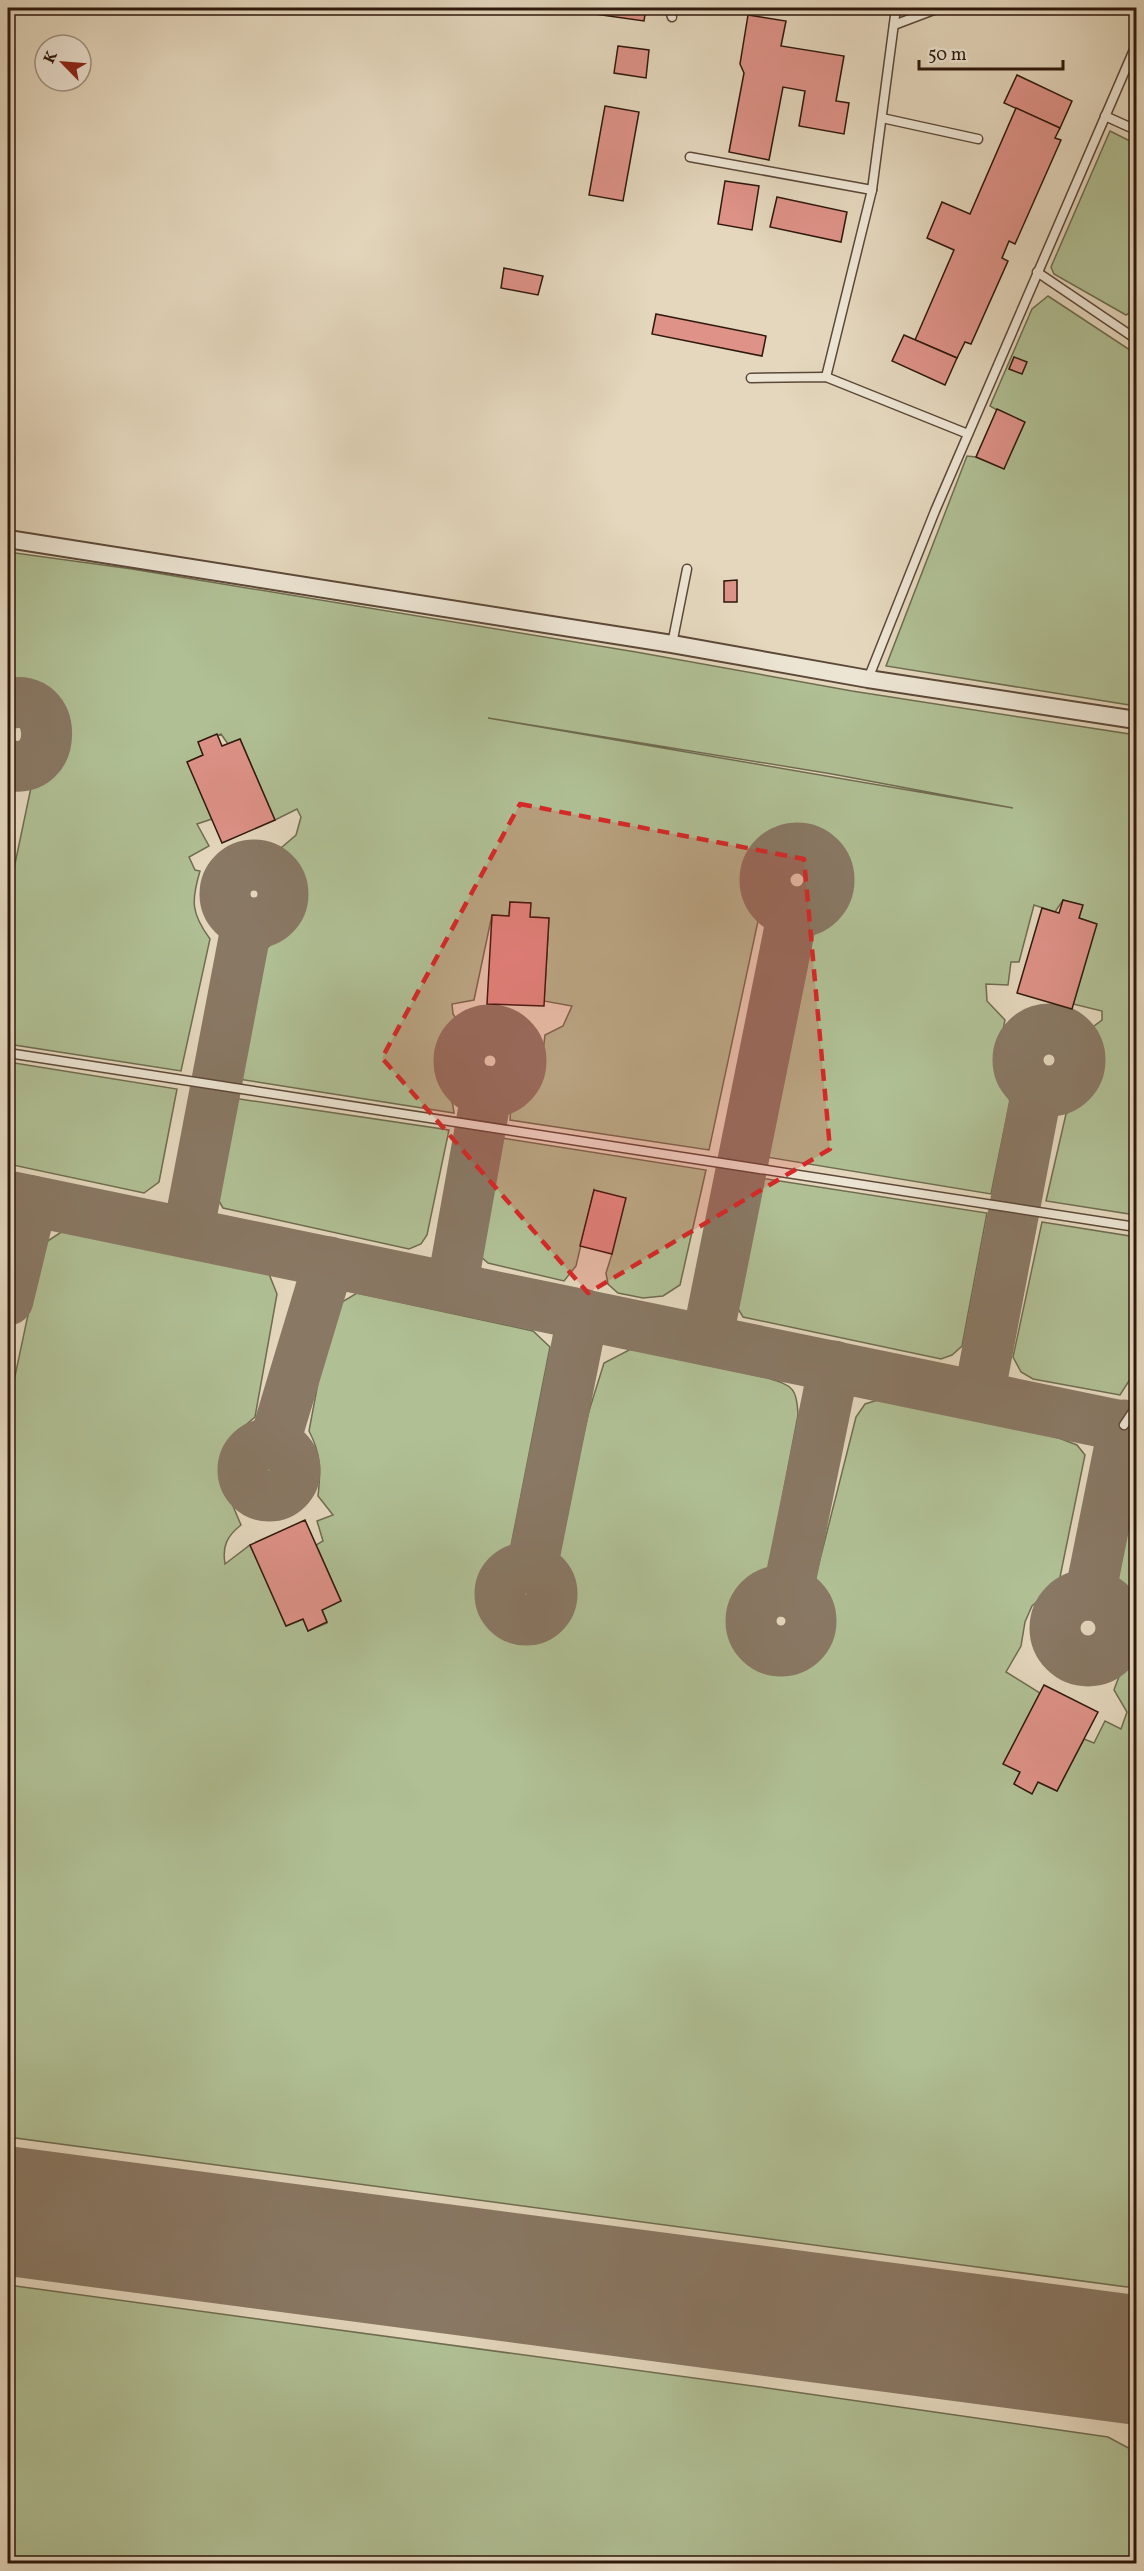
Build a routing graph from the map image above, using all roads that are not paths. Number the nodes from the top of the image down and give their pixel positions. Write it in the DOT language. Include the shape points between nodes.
graph roads {
  1 [pos="896,8"];
  2 [pos="939,8"];
  3 [pos="894,25"];
  4 [pos="1137,45"];
  5 [pos="1105,116"];
  6 [pos="882,118"];
  7 [pos="1137,130"];
  8 [pos="978,139"];
  9 [pos="690,157"];
  10 [pos="872,190"];
  11 [pos="1037,272"];
  12 [pos="1137,324"];
  13 [pos="1134,338"];
  14 [pos="826,377"];
  15 [pos="751,378"];
  16 [pos="968,434"];
  17 [pos="8,539"];
  18 [pos="687,569"];
  19 [pos="672,644"];
  20 [pos="868,679"];
  21 [pos="1137,720"];
  22 [pos="8,1053"];
  23 [pos="1137,1227"];
  24 [pos="1137,1407"];
  25 [pos="1124,1425"];
  1 -- 3 [label="lane"];
  2 -- 3 [label="lane"];
  3 -- 6 [label="lane"];
  4 -- 5 [label="lane"];
  5 -- 7 [label="lane"];
  5 -- 11 [label="lane"];
  6 -- 8 [label="lane"];
  6 -- 10 [label="lane"];
  9 -- 10 [label="lane"];
  10 -- 14 [label="lane"];
  11 -- 13 [label="lane"];
  11 -- 16 [label="lane"];
  12 -- 13 [label="lane"];
  14 -- 15 [label="lane"];
  14 -- 16 [label="lane"];
  16 -- 20 [label="lane"];
  17 -- 19 [label="street"];
  18 -- 19 [label="lane"];
  19 -- 20 [label="street"];
  20 -- 21 [label="street"];
  22 -- 23 [label="lane"];
  24 -- 25 [label="lane"];
}
